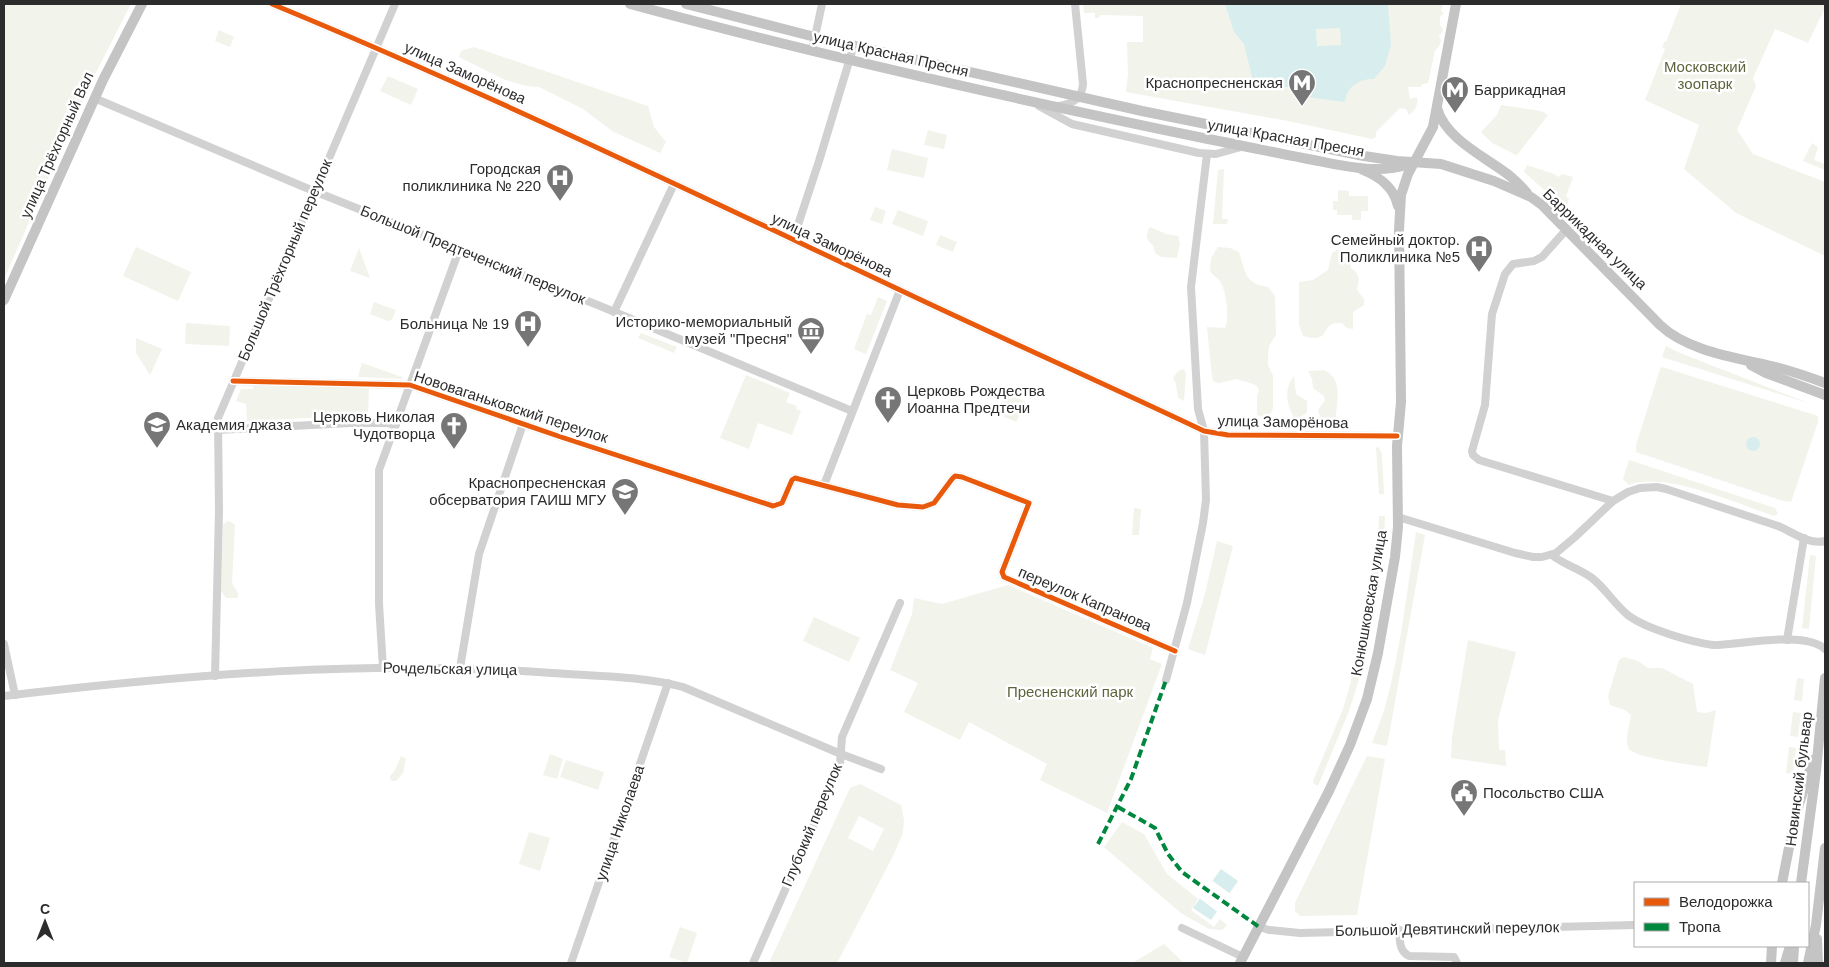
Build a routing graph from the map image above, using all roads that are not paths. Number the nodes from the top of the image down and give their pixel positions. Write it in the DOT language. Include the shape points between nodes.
graph roads {
  1 [pos="142,4"];
  2 [pos="272,4"];
  3 [pos="395,4"];
  4 [pos="630,4"];
  5 [pos="686,4"];
  6 [pos="822,4"];
  7 [pos="1075,4"];
  8 [pos="1456,4"];
  9 [pos="815,36"];
  10 [pos="854,45"];
  11 [pos="378,48"];
  12 [pos="812,51"];
  13 [pos="850,59"];
  14 [pos="1080,97"];
  15 [pos="94,98"];
  16 [pos="1031,101"];
  17 [pos="1055,107"];
  18 [pos="1437,107"];
  19 [pos="1244,146"];
  20 [pos="1207,154"];
  21 [pos="1415,162"];
  22 [pos="1357,168"];
  23 [pos="674,184"];
  24 [pos="314,191"];
  25 [pos="1531,197"];
  26 [pos="1399,215"];
  27 [pos="1567,229"];
  28 [pos="793,240"];
  29 [pos="459,250"];
  30 [pos="900,290"];
  31 [pos="4,300"];
  32 [pos="614,312"];
  33 [pos="1741,360"];
  34 [pos="233,381"];
  35 [pos="1825,383"];
  36 [pos="410,385"];
  37 [pos="1825,396"];
  38 [pos="852,410"];
  39 [pos="523,424"];
  40 [pos="396,425"];
  41 [pos="218,430"];
  42 [pos="1204,431"];
  43 [pos="1397,436"];
  44 [pos="824,485"];
  45 [pos="1613,501"];
  46 [pos="1398,517"];
  47 [pos="1804,538"];
  48 [pos="1825,541"];
  49 [pos="1552,554"];
  50 [pos="900,603"];
  51 [pos="1786,640"];
  52 [pos="4,644"];
  53 [pos="1825,649"];
  54 [pos="1175,651"];
  55 [pos="384,668"];
  56 [pos="460,668"];
  57 [pos="215,676"];
  58 [pos="1825,678"];
  59 [pos="1166,680"];
  60 [pos="668,683"];
  61 [pos="15,695"];
  62 [pos="4,696"];
  63 [pos="1820,737"];
  64 [pos="841,754"];
  65 [pos="881,769"];
  66 [pos="1825,848"];
  67 [pos="1782,882"];
  68 [pos="1802,882"];
  69 [pos="1634,925"];
  70 [pos="1816,925"];
  71 [pos="1259,927"];
  72 [pos="1182,928"];
  73 [pos="1399,930"];
  74 [pos="1772,947"];
  75 [pos="1790,947"];
  76 [pos="1794,947"];
  77 [pos="1242,960"];
  78 [pos="571,963"];
  79 [pos="753,963"];
  80 [pos="1457,963"];
  81 [pos="1771,963"];
  82 [pos="1785,963"];
  83 [pos="1793,963"];
  84 [pos="1808,963"];
  85 [pos="1818,963"];
  1 -- 15 [label="main road, улица Трёхгорный Вал"];
  2 -- 11 [label="street, улица Заморёнова"];
  3 -- 11 [label="street, Большой Трёхгорный переулок"];
  4 -- 12 [label="main road, улица Красная Пресня"];
  5 -- 9 [label="main road, улица Красная Пресня"];
  6 -- 9 [label="street"];
  7 -- 14 [label="street" via="1083,84"];
  8 -- 18 [label="main road, Конюшковская улица"];
  9 -- 10 [label="main road, улица Красная Пресня"];
  9 -- 12 [label="street"];
  10 -- 13 [label="street"];
  10 -- 14 [label="main road, улица Красная Пресня"];
  11 -- 23 [label="street, улица Заморёнова"];
  11 -- 24 [label="street, Большой Трёхгорный переулок"];
  12 -- 13 [label="main road, улица Красная Пресня"];
  13 -- 16 [label="main road, улица Красная Пресня"];
  13 -- 28 [label="street"];
  14 -- 17 [label="street" via="1067,105"];
  14 -- 21 [label="main road, улица Красная Пресня" via="1364,156"];
  15 -- 24 [label="street, Большой Предтеченский переулок"];
  15 -- 31 [label="main road, улица Трёхгорный Вал"];
  16 -- 17 [label="main road, улица Красная Пресня"];
  16 -- 20 [label="street" via="1072,124"];
  17 -- 19 [label="main road, улица Красная Пресня"];
  18 -- 21 [label="main road, Конюшковская улица" via="1431,134"];
  18 -- 25 [label="main road" via="1446,128 1512,177"];
  19 -- 20 [label="street"];
  19 -- 22 [label="main road, улица Красная Пресня"];
  20 -- 42 [label="street" via="1191,287 1198,409"];
  21 -- 22 [label="main road, улица Красная Пресня" via="1396,168"];
  21 -- 25 [label="main road, Баррикадная улица" via="1451,166"];
  21 -- 26 [label="main road, Конюшковская улица" via="1402,189"];
  22 -- 26 [label="main road" via="1378,177 1387,185 1394,194"];
  23 -- 28 [label="street, улица Заморёнова"];
  23 -- 32 [label="street"];
  24 -- 29 [label="street, Большой Предтеченский переулок"];
  24 -- 34 [label="street, Большой Трёхгорный переулок"];
  25 -- 27 [label="main road, Баррикадная улица"];
  26 -- 43 [label="main road, Конюшковская улица" via="1401,402"];
  27 -- 33 [label="main road, Баррикадная улица" via="1672,336"];
  27 -- 45 [label="street" via="1542,258 1513,264 1506,272 1493,309 1485,402 1472,446 1473,455 1479,460"];
  28 -- 30 [label="street, улица Заморёнова"];
  29 -- 32 [label="street, Большой Предтеченский переулок"];
  29 -- 36 [label="street"];
  30 -- 38 [label="street"];
  30 -- 42 [label="street, улица Заморёнова"];
  32 -- 38 [label="street, Большой Предтеченский переулок"];
  33 -- 35 [label="main road, Баррикадная улица"];
  33 -- 37 [label="main road, Баррикадная улица"];
  34 -- 36 [label="street, Нововаганьковский переулок"];
  34 -- 41 [label="street, Большой Трёхгорный переулок" via="218,418"];
  36 -- 39 [label="street, Нововаганьковский переулок"];
  36 -- 40 [label="street"];
  38 -- 44 [label="street"];
  39 -- 44 [label="street, Нововаганьковский переулок" via="773,506 782,503 795,478"];
  39 -- 56 [label="street" via="479,554"];
  40 -- 41 [label="street"];
  40 -- 55 [label="street" via="378,474 379,604"];
  41 -- 57 [label="street, Большой Трёхгорный переулок"];
  42 -- 43 [label="street, улица Заморёнова" via="1228,435"];
  42 -- 54 [label="street" via="1205,512"];
  43 -- 46 [label="main road, Конюшковская улица"];
  44 -- 54 [label="street, переулок Капранова" via="898,505 923,507 934,503 958,476 1029,503 1002,572 1004,577"];
  45 -- 47 [label="street" via="1634,490 1657,487 1778,526"];
  45 -- 49 [label="street" via="1563,549"];
  46 -- 49 [label="street" via="1522,555 1542,557"];
  46 -- 71 [label="main road, Конюшковская улица" via="1397,546 1367,698 1329,791"];
  47 -- 48 [label="street"];
  47 -- 51 [label="street"];
  49 -- 51 [label="street" via="1591,577 1629,616 1656,629 1713,645"];
  50 -- 64 [label="street, Глубокий переулок" via="842,737"];
  51 -- 53 [label="street" via="1813,642"];
  52 -- 61 [label="street"];
  54 -- 59 [label="street"];
  55 -- 56 [label="street, Рочдельская улица"];
  55 -- 57 [label="street, Рочдельская улица"];
  56 -- 60 [label="street, Рочдельская улица" via="524,670"];
  57 -- 61 [label="street, Рочдельская улица"];
  58 -- 63 [label="main road, Новинский бульвар"];
  60 -- 64 [label="street, Рочдельская улица" via="698,692"];
  60 -- 78 [label="street, улица Николаева"];
  61 -- 62 [label="street, Рочдельская улица"];
  63 -- 67 [label="main road" via="1795,817"];
  63 -- 68 [label="main road, Новинский бульвар"];
  64 -- 65 [label="street, Рочдельская улица"];
  64 -- 79 [label="street, Глубокий переулок" via="836,774"];
  66 -- 70 [label="main road"];
  69 -- 73 [label="street, Большой Девятинский переулок"];
  70 -- 84 [label="main road"];
  70 -- 85 [label="main road"];
  71 -- 73 [label="street, Большой Девятинский переулок" via="1300,933"];
  71 -- 77 [label="main road, Конюшковская улица"];
  72 -- 77 [label="street"];
  73 -- 80 [label="street" via="1404,953 1410,956 1454,957"];
  74 -- 81 [label="main road"];
  75 -- 82 [label="main road"];
  76 -- 83 [label="main road"];
}
